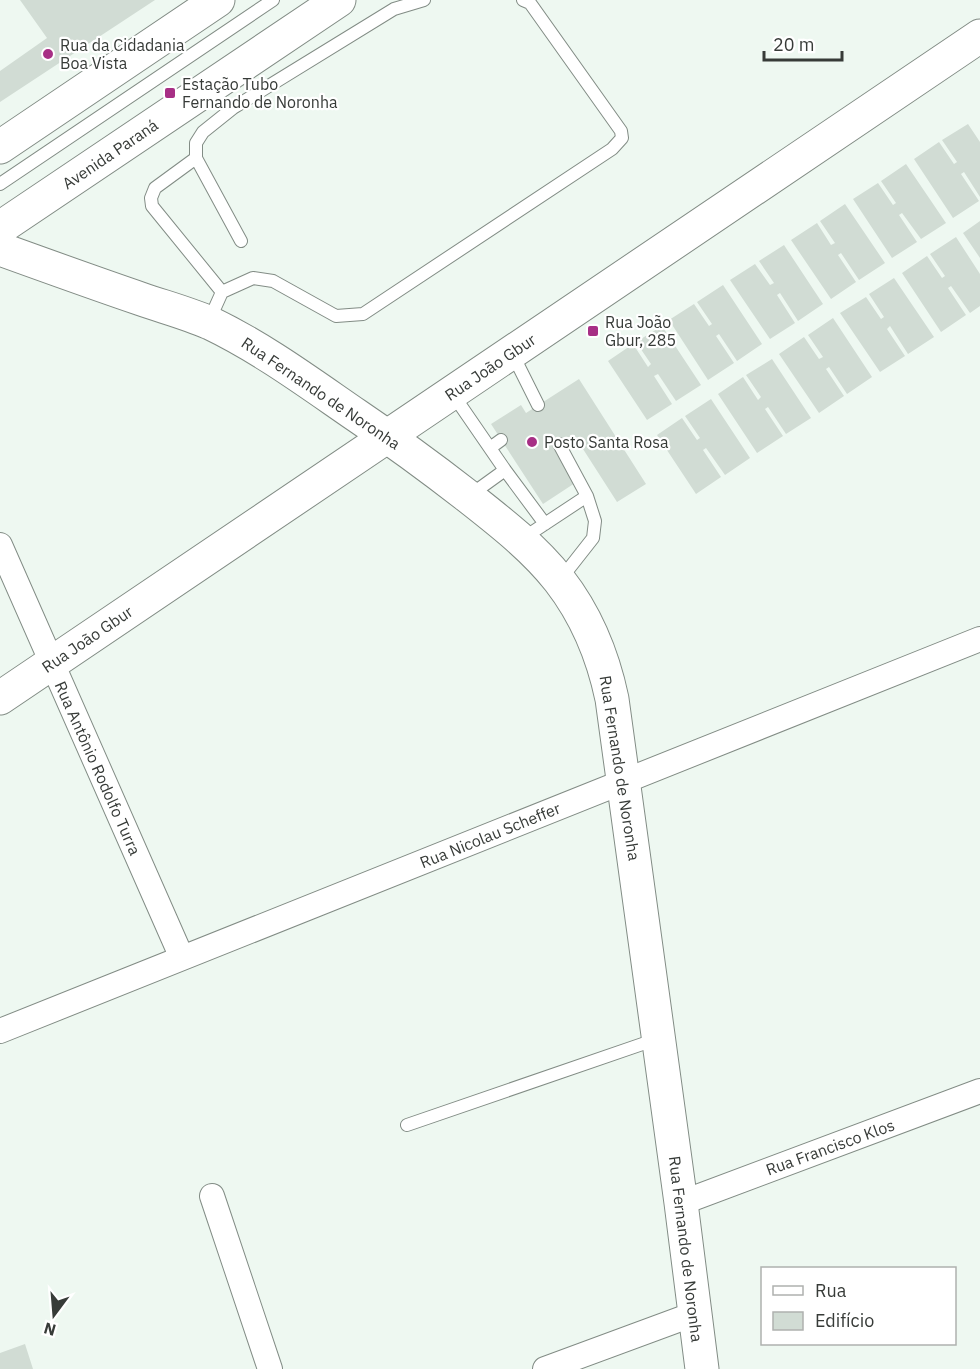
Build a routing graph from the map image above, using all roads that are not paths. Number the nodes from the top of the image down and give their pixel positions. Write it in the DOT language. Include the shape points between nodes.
graph roads {
  1 [pos="218,0"];
  2 [pos="273,0"];
  3 [pos="339,0"];
  4 [pos="424,0"];
  5 [pos="523,0"];
  6 [pos="980,36"];
  7 [pos="0,147"];
  8 [pos="196,158"];
  9 [pos="0,184"];
  10 [pos="0,228"];
  11 [pos="241,241"];
  12 [pos="0,249"];
  13 [pos="222,292"];
  14 [pos="209,323"];
  15 [pos="511,352"];
  16 [pos="452,393"];
  17 [pos="538,405"];
  18 [pos="387,436"];
  19 [pos="501,440"];
  20 [pos="559,444"];
  21 [pos="490,448"];
  22 [pos="505,470"];
  23 [pos="587,496"];
  24 [pos="468,497"];
  25 [pos="533,532"];
  26 [pos="0,545"];
  27 [pos="560,581"];
  28 [pos="980,639"];
  29 [pos="52,663"];
  30 [pos="0,698"];
  31 [pos="623,781"];
  32 [pos="182,958"];
  33 [pos="0,1031"];
  34 [pos="658,1038"];
  35 [pos="980,1091"];
  36 [pos="408,1125"];
  37 [pos="212,1196"];
  38 [pos="681,1203"];
  39 [pos="694,1314"];
  40 [pos="270,1369"];
  41 [pos="545,1369"];
  42 [pos="702,1369"];
  1 -- 7 [label="main road"];
  2 -- 9 [label="lane"];
  3 -- 10 [label="main road, Avenida Paraná"];
  4 -- 8 [label="lane" via="393,9 233,108 203,132 196,143"];
  5 -- 13 [label="lane" via="530,3 621,131 622,138 612,149 363,314 336,316 273,281 253,278"];
  6 -- 15 [label="main road, Rua João Gbur"];
  8 -- 11 [label="lane"];
  8 -- 13 [label="lane" via="156,188 152,206"];
  12 -- 14 [label="main road, Rua Fernando de Noronha"];
  13 -- 14 [label="lane"];
  14 -- 18 [label="main road, Rua Fernando de Noronha" via="278,361"];
  15 -- 16 [label="main road, Rua João Gbur"];
  15 -- 17 [label="lane"];
  16 -- 18 [label="main road, Rua João Gbur"];
  16 -- 21 [label="lane"];
  18 -- 24 [label="main road, Rua Fernando de Noronha"];
  18 -- 29 [label="main road, Rua João Gbur"];
  19 -- 21 [label="lane"];
  20 -- 23 [label="lane"];
  21 -- 22 [label="lane"];
  22 -- 24 [label="lane"];
  22 -- 25 [label="lane"];
  23 -- 25 [label="lane"];
  23 -- 27 [label="lane" via="595,521 593,538"];
  24 -- 25 [label="main road, Rua Fernando de Noronha"];
  25 -- 27 [label="main road, Rua Fernando de Noronha" via="540,558"];
  26 -- 29 [label="street, Rua Antônio Rodolfo Turra"];
  27 -- 31 [label="main road, Rua Fernando de Noronha" via="598,648 612,699"];
  28 -- 31 [label="street, Rua Nicolau Scheffer"];
  29 -- 30 [label="main road, Rua João Gbur"];
  29 -- 32 [label="street, Rua Antônio Rodolfo Turra"];
  31 -- 32 [label="street, Rua Nicolau Scheffer"];
  31 -- 34 [label="main road, Rua Fernando de Noronha"];
  32 -- 33 [label="street, Rua Nicolau Scheffer"];
  34 -- 36 [label="lane"];
  34 -- 38 [label="main road, Rua Fernando de Noronha"];
  35 -- 38 [label="street, Rua Francisco Klos"];
  37 -- 40 [label="street"];
  38 -- 39 [label="main road, Rua Fernando de Noronha"];
  39 -- 41 [label="street"];
  39 -- 42 [label="main road, Rua Fernando de Noronha"];
}
